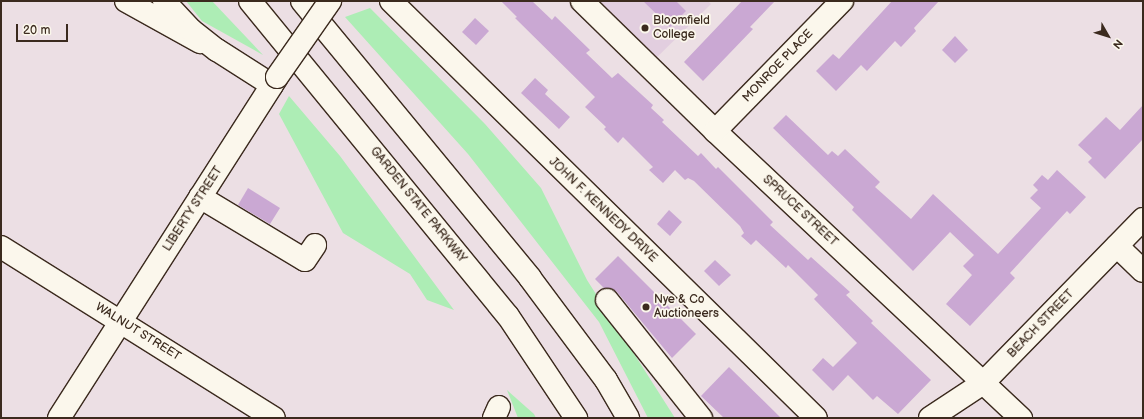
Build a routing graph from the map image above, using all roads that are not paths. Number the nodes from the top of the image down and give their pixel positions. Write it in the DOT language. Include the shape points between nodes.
graph roads {
  1 [pos="126,1"];
  2 [pos="164,1"];
  3 [pos="242,1"];
  4 [pos="250,1"];
  5 [pos="303,1"];
  6 [pos="330,1"];
  7 [pos="391,1"];
  8 [pos="582,1"];
  9 [pos="842,1"];
  10 [pos="217,50"];
  11 [pos="297,57"];
  12 [pos="275,81"];
  13 [pos="714,131"];
  14 [pos="200,197"];
  15 [pos="1143,219"];
  16 [pos="315,245"];
  17 [pos="1117,246"];
  18 [pos="1,247"];
  19 [pos="1143,271"];
  20 [pos="607,300"];
  21 [pos="121,321"];
  22 [pos="983,383"];
  23 [pos="59,418"];
  24 [pos="274,418"];
  25 [pos="576,418"];
  26 [pos="628,418"];
  27 [pos="701,418"];
  28 [pos="816,418"];
  29 [pos="930,418"];
  30 [pos="1020,418"];
  1 -- 10 [label="main road"];
  2 -- 10 [label="main road" via="191,30"];
  3 -- 11 [label="main road"];
  4 -- 11 [label="main road, GARDEN STATE PARKWAY"];
  5 -- 26 [label="main road" via="530,278 606,380"];
  6 -- 12 [label="main road, LIBERTY STREET, bridge"];
  7 -- 28 [label="main road, JOHN F. KENNEDY DRIVE"];
  8 -- 13 [label="main road, SPRUCE STREET"];
  9 -- 13 [label="main road, MONROE PLACE"];
  10 -- 12 [label="main road"];
  11 -- 25 [label="main road, GARDEN STATE PARKWAY" via="508,316"];
  12 -- 14 [label="main road, LIBERTY STREET"];
  13 -- 22 [label="main road, SPRUCE STREET"];
  14 -- 16 [label="main road" via="305,260"];
  14 -- 21 [label="main road, LIBERTY STREET"];
  15 -- 17 [label="main road, BEACH STREET"];
  17 -- 19 [label="main road"];
  17 -- 22 [label="main road, BEACH STREET"];
  18 -- 21 [label="main road, WALNUT STREET"];
  20 -- 27 [label="main road"];
  21 -- 23 [label="main road, LIBERTY STREET"];
  21 -- 24 [label="main road, WALNUT STREET"];
  22 -- 29 [label="main road, BEACH STREET"];
  22 -- 30 [label="main road, SPRUCE STREET"];
}
